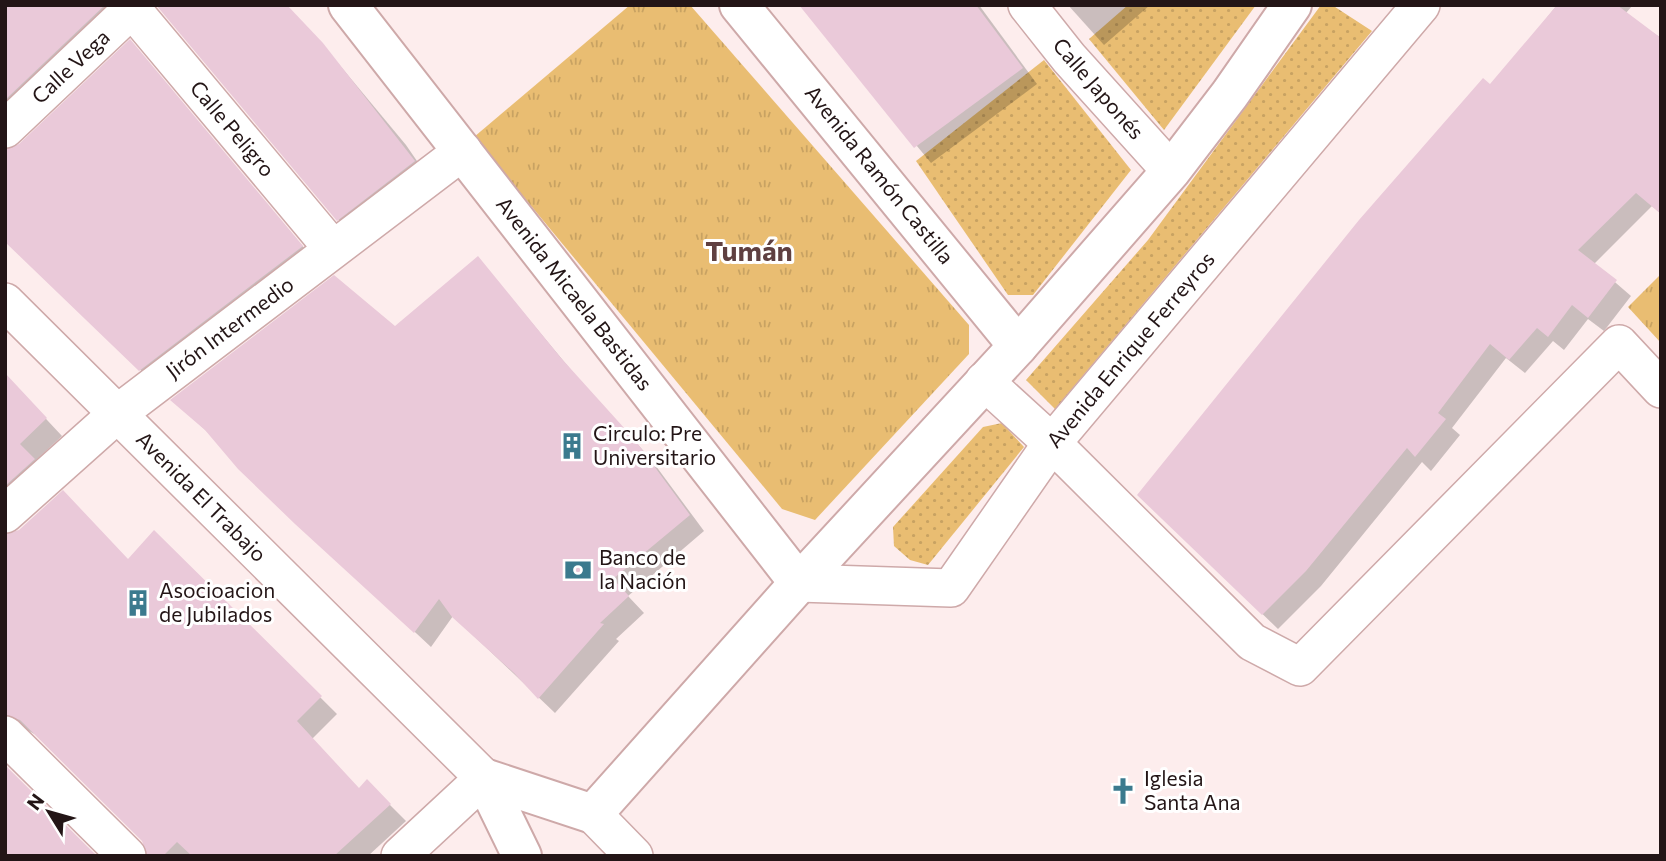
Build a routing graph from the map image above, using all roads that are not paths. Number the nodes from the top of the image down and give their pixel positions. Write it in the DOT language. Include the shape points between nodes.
graph roads {
  1 [pos="348,5"];
  2 [pos="739,5"];
  3 [pos="1027,5"];
  4 [pos="1292,5"];
  5 [pos="134,7"];
  6 [pos="1404,10"];
  7 [pos="5,129"];
  8 [pos="463,151"];
  9 [pos="1171,171"];
  10 [pos="333,249"];
  11 [pos="5,302"];
  12 [pos="1018,346"];
  13 [pos="984,381"];
  14 [pos="1661,389"];
  15 [pos="117,414"];
  16 [pos="1052,443"];
  17 [pos="5,514"];
  18 [pos="799,583"];
  19 [pos="5,735"];
  20 [pos="484,778"];
  21 [pos="593,814"];
  22 [pos="127,856"];
  23 [pos="400,856"];
  24 [pos="522,856"];
  25 [pos="634,856"];
  1 -- 8 [label="main road, Avenida Micaela Bastidas"];
  2 -- 12 [label="main road, Avenida Ramón Castilla"];
  3 -- 9 [label="street, Calle Japonés"];
  4 -- 9 [label="main road"];
  5 -- 7 [label="street, Calle Vega"];
  5 -- 10 [label="street, Calle Peligro"];
  6 -- 16 [label="street, Avenida Enrique Ferreyros"];
  8 -- 10 [label="street, Jirón Intermedio"];
  8 -- 18 [label="main road, Avenida Micaela Bastidas"];
  9 -- 12 [label="main road"];
  10 -- 15 [label="street, Jirón Intermedio"];
  11 -- 15 [label="street, Avenida El Trabajo"];
  12 -- 13 [label="main road"];
  13 -- 16 [label="street"];
  13 -- 18 [label="main road"];
  14 -- 16 [label="street" via="1619,344 1300,667 1252,642"];
  15 -- 17 [label="street, Jirón Intermedio"];
  15 -- 20 [label="street, Avenida El Trabajo"];
  16 -- 18 [label="street, Avenida Enrique Ferreyros" via="951,588"];
  18 -- 21 [label="main road"];
  19 -- 22 [label="street"];
  20 -- 21 [label="main road"];
  20 -- 23 [label="street"];
  20 -- 24 [label="main road, Avenida El Trabajo"];
  21 -- 25 [label="street"];
}
